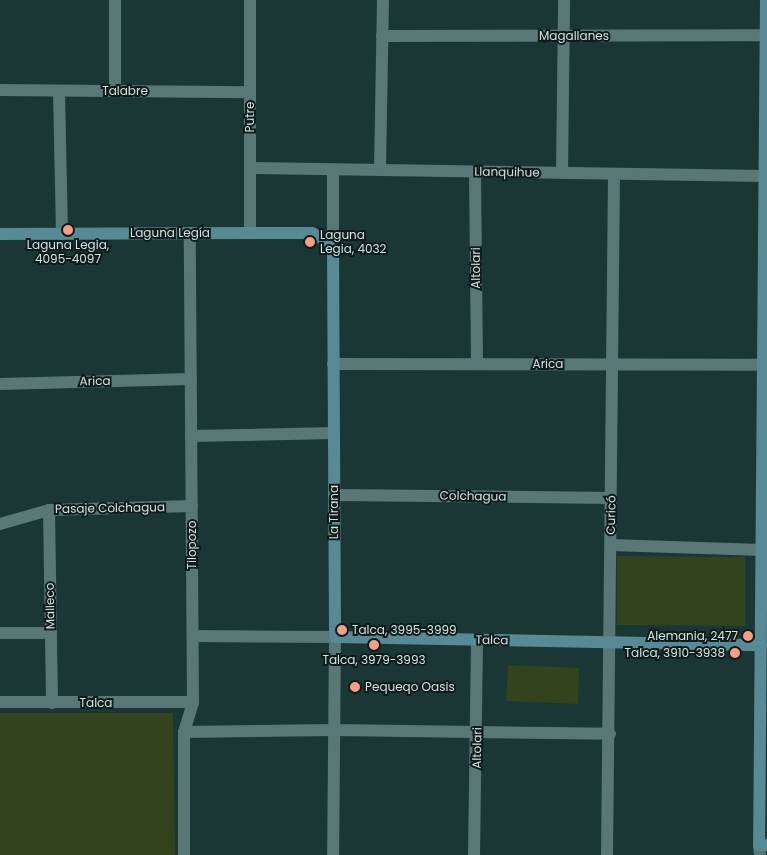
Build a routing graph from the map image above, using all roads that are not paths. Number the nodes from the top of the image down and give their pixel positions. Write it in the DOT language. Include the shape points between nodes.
graph roads {
  1 [pos="115,0"];
  2 [pos="250,0"];
  3 [pos="383,0"];
  4 [pos="564,0"];
  5 [pos="766,0"];
  6 [pos="766,35"];
  7 [pos="382,36"];
  8 [pos="564,36"];
  9 [pos="766,74"];
  10 [pos="0,90"];
  11 [pos="59,91"];
  12 [pos="115,91"];
  13 [pos="250,92"];
  14 [pos="250,168"];
  15 [pos="333,170"];
  16 [pos="380,170"];
  17 [pos="475,172"];
  18 [pos="562,173"];
  19 [pos="614,174"];
  20 [pos="765,176"];
  21 [pos="190,233"];
  22 [pos="250,233"];
  23 [pos="0,234"];
  24 [pos="62,234"];
  25 [pos="333,249"];
  26 [pos="766,261"];
  27 [pos="333,364"];
  28 [pos="477,364"];
  29 [pos="612,364"];
  30 [pos="763,365"];
  31 [pos="191,379"];
  32 [pos="0,384"];
  33 [pos="334,433"];
  34 [pos="191,436"];
  35 [pos="765,450"];
  36 [pos="334,495"];
  37 [pos="612,498"];
  38 [pos="192,506"];
  39 [pos="49,510"];
  40 [pos="0,524"];
  41 [pos="611,546"];
  42 [pos="762,550"];
  43 [pos="0,633"];
  44 [pos="50,633"];
  45 [pos="192,636"];
  46 [pos="335,637"];
  47 [pos="477,640"];
  48 [pos="610,643"];
  49 [pos="764,645"];
  50 [pos="0,702"];
  51 [pos="193,702"];
  52 [pos="52,703"];
  53 [pos="335,730"];
  54 [pos="184,732"];
  55 [pos="478,732"];
  56 [pos="610,734"];
  57 [pos="763,827"];
  58 [pos="762,848"];
  59 [pos="184,855"];
  60 [pos="333,855"];
  61 [pos="474,855"];
  62 [pos="607,855"];
  1 -- 12 [label="street"];
  2 -- 13 [label="street, Putre"];
  3 -- 7 [label="street"];
  4 -- 8 [label="street"];
  5 -- 6 [label="street"];
  6 -- 8 [label="street, Magallanes"];
  6 -- 9 [label="street"];
  7 -- 8 [label="street, Magallanes"];
  7 -- 16 [label="street"];
  8 -- 18 [label="street"];
  9 -- 20 [label="street"];
  10 -- 11 [label="street, Talabre"];
  11 -- 12 [label="street, Talabre"];
  11 -- 24 [label="street"];
  12 -- 13 [label="street, Talabre"];
  13 -- 14 [label="street, Putre"];
  14 -- 15 [label="street, Llanquihue"];
  14 -- 22 [label="street, Putre"];
  15 -- 16 [label="street, Llanquihue"];
  15 -- 25 [label="street, La Tirana"];
  16 -- 17 [label="street, Llanquihue"];
  17 -- 18 [label="street, Llanquihue"];
  17 -- 28 [label="street, Altolari"];
  18 -- 19 [label="street, Llanquihue"];
  19 -- 20 [label="street, Llanquihue"];
  19 -- 29 [label="street, Curicó"];
  20 -- 26 [label="street"];
  21 -- 22 [label="street, Laguna Legía"];
  21 -- 24 [label="street, Laguna Legía"];
  21 -- 31 [label="street, Tilopozo"];
  22 -- 25 [label="street, Laguna Legía" via="312,233 326,238"];
  23 -- 24 [label="street, Laguna Legía"];
  25 -- 27 [label="street, La Tirana"];
  26 -- 30 [label="street"];
  27 -- 28 [label="street, Arica"];
  27 -- 33 [label="street, La Tirana"];
  28 -- 29 [label="street, Arica"];
  29 -- 30 [label="street, Arica"];
  29 -- 37 [label="street, Curicó"];
  30 -- 35 [label="street"];
  31 -- 32 [label="street, Arica"];
  31 -- 34 [label="street, Tilopozo"];
  33 -- 34 [label="street"];
  33 -- 36 [label="street, La Tirana"];
  34 -- 38 [label="street, Tilopozo"];
  35 -- 42 [label="street"];
  36 -- 37 [label="street, Colchagua"];
  36 -- 46 [label="street, La Tirana"];
  37 -- 41 [label="street, Curicó"];
  38 -- 39 [label="street, Pasaje Colchagua"];
  38 -- 45 [label="street, Tilopozo"];
  39 -- 40 [label="street, Pasaje Colchagua"];
  39 -- 44 [label="street, Malleco"];
  41 -- 42 [label="street"];
  41 -- 48 [label="street, Curicó"];
  42 -- 49 [label="street"];
  43 -- 44 [label="street"];
  44 -- 52 [label="street, Malleco"];
  45 -- 46 [label="street, Talca"];
  45 -- 51 [label="street, Tilopozo"];
  46 -- 47 [label="street, Talca"];
  46 -- 53 [label="street, La Tirana"];
  47 -- 48 [label="street, Talca"];
  47 -- 55 [label="street, Altolari"];
  48 -- 49 [label="street, Talca"];
  48 -- 56 [label="street, Curicó"];
  49 -- 57 [label="street"];
  50 -- 52 [label="street, Talca"];
  51 -- 52 [label="street, Talca"];
  51 -- 54 [label="street, Tilopozo"];
  53 -- 54 [label="street"];
  53 -- 55 [label="street"];
  53 -- 60 [label="street, La Tirana"];
  54 -- 59 [label="street, Tilopozo"];
  55 -- 56 [label="street"];
  55 -- 61 [label="street, Altolari"];
  56 -- 62 [label="street, Curicó"];
  57 -- 58 [label="street"];
}
